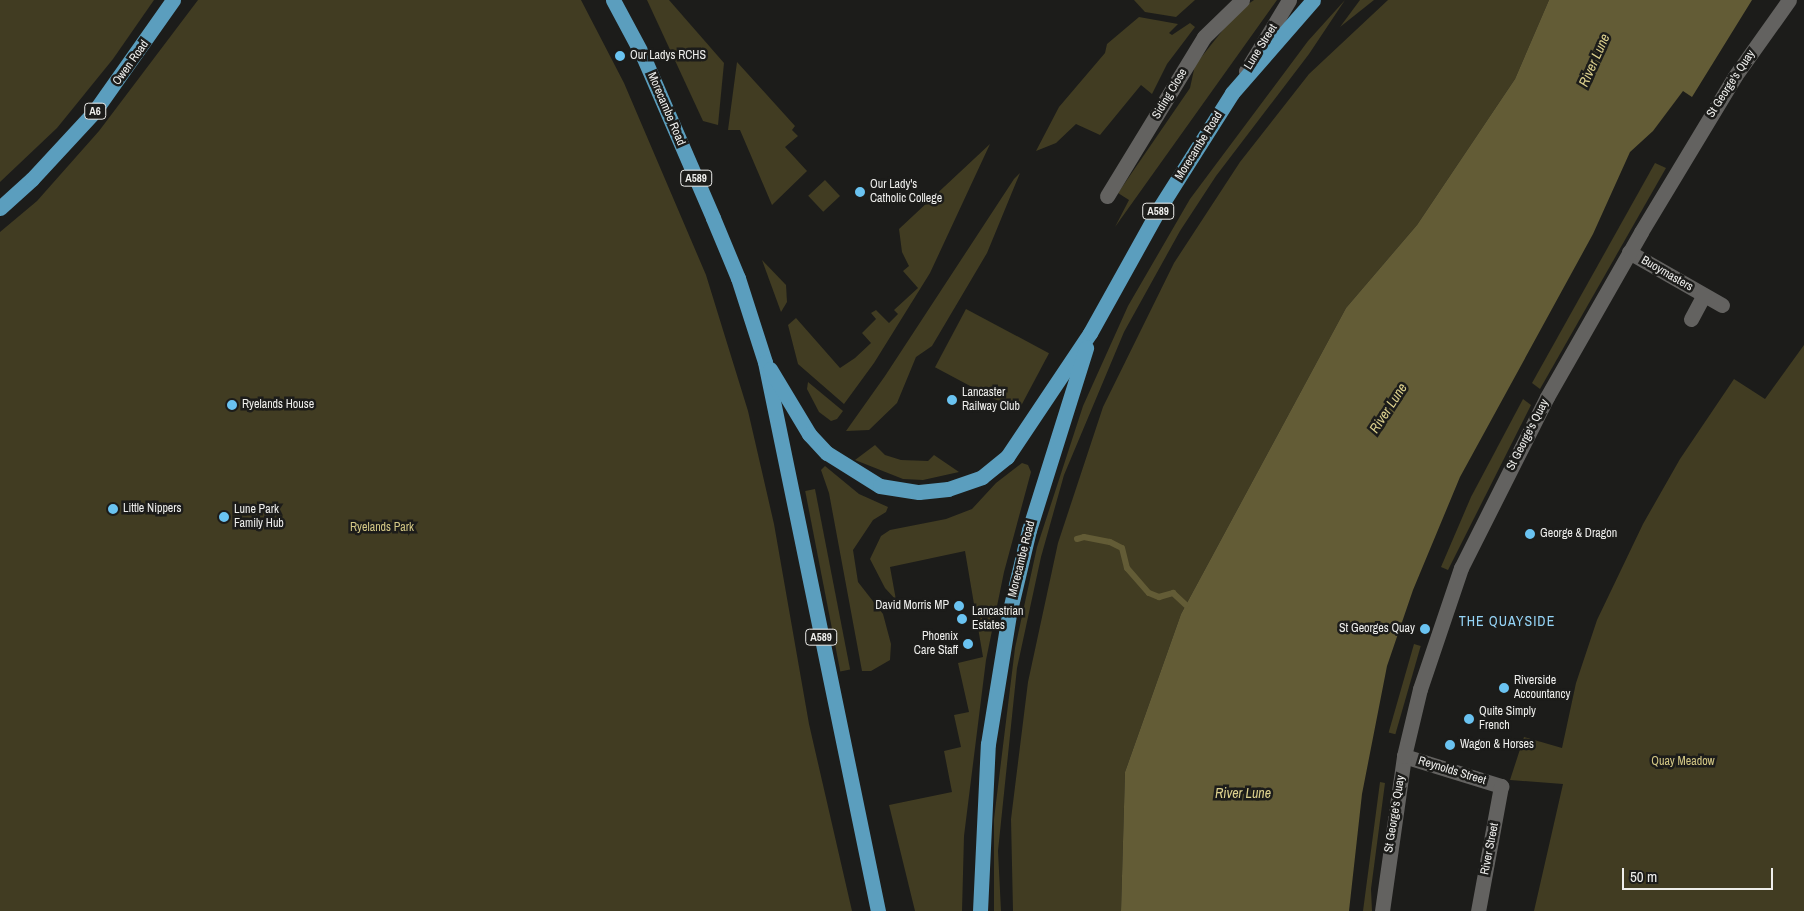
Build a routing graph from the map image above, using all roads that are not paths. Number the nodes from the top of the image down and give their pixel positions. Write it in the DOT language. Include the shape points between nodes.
graph roads {
  1 [pos="173,0"];
  2 [pos="613,0"];
  3 [pos="1242,0"];
  4 [pos="1289,0"];
  5 [pos="1313,0"];
  6 [pos="1788,2"];
  7 [pos="1232,93"];
  8 [pos="1107,196"];
  9 [pos="0,208"];
  10 [pos="1629,252"];
  11 [pos="1704,295"];
  12 [pos="1722,305"];
  13 [pos="1691,319"];
  14 [pos="1090,333"];
  15 [pos="765,362"];
  16 [pos="1404,756"];
  17 [pos="1501,786"];
  18 [pos="878,911"];
  19 [pos="980,911"];
  20 [pos="1382,911"];
  21 [pos="1478,911"];
  1 -- 9 [label="main road, Owen Road / A6" via="94,112 32,179"];
  2 -- 15 [label="main road, Morecambe Road / A589" via="643,56 713,218 738,278"];
  3 -- 8 [label="street, Siding Close" via="1204,37"];
  4 -- 7 [label="street, Lune Street"];
  5 -- 7 [label="main road, Morecambe Road / A589"];
  6 -- 10 [label="street, St George's Quay" via="1699,132"];
  7 -- 14 [label="main road, Morecambe Road / A589" via="1160,207"];
  10 -- 11 [label="street, Buoymasters"];
  10 -- 16 [label="street, St George's Quay" via="1547,397 1461,568 1420,689"];
  11 -- 12 [label="street, Buoymasters"];
  11 -- 13 [label="street, Buoymasters"];
  14 -- 15 [label="main road, Morecambe Road / A589" via="1007,457 982,478 948,489 919,492 880,486 827,453 809,434"];
  14 -- 19 [label="main road, Morecambe Road / A589" via="1028,530 1009,614 988,744"];
  15 -- 18 [label="main road, Morecambe Road / A589"];
  16 -- 17 [label="street, Reynolds Street"];
  16 -- 20 [label="street, St George's Quay" via="1389,843"];
  17 -- 21 [label="street, River Street"];
}
